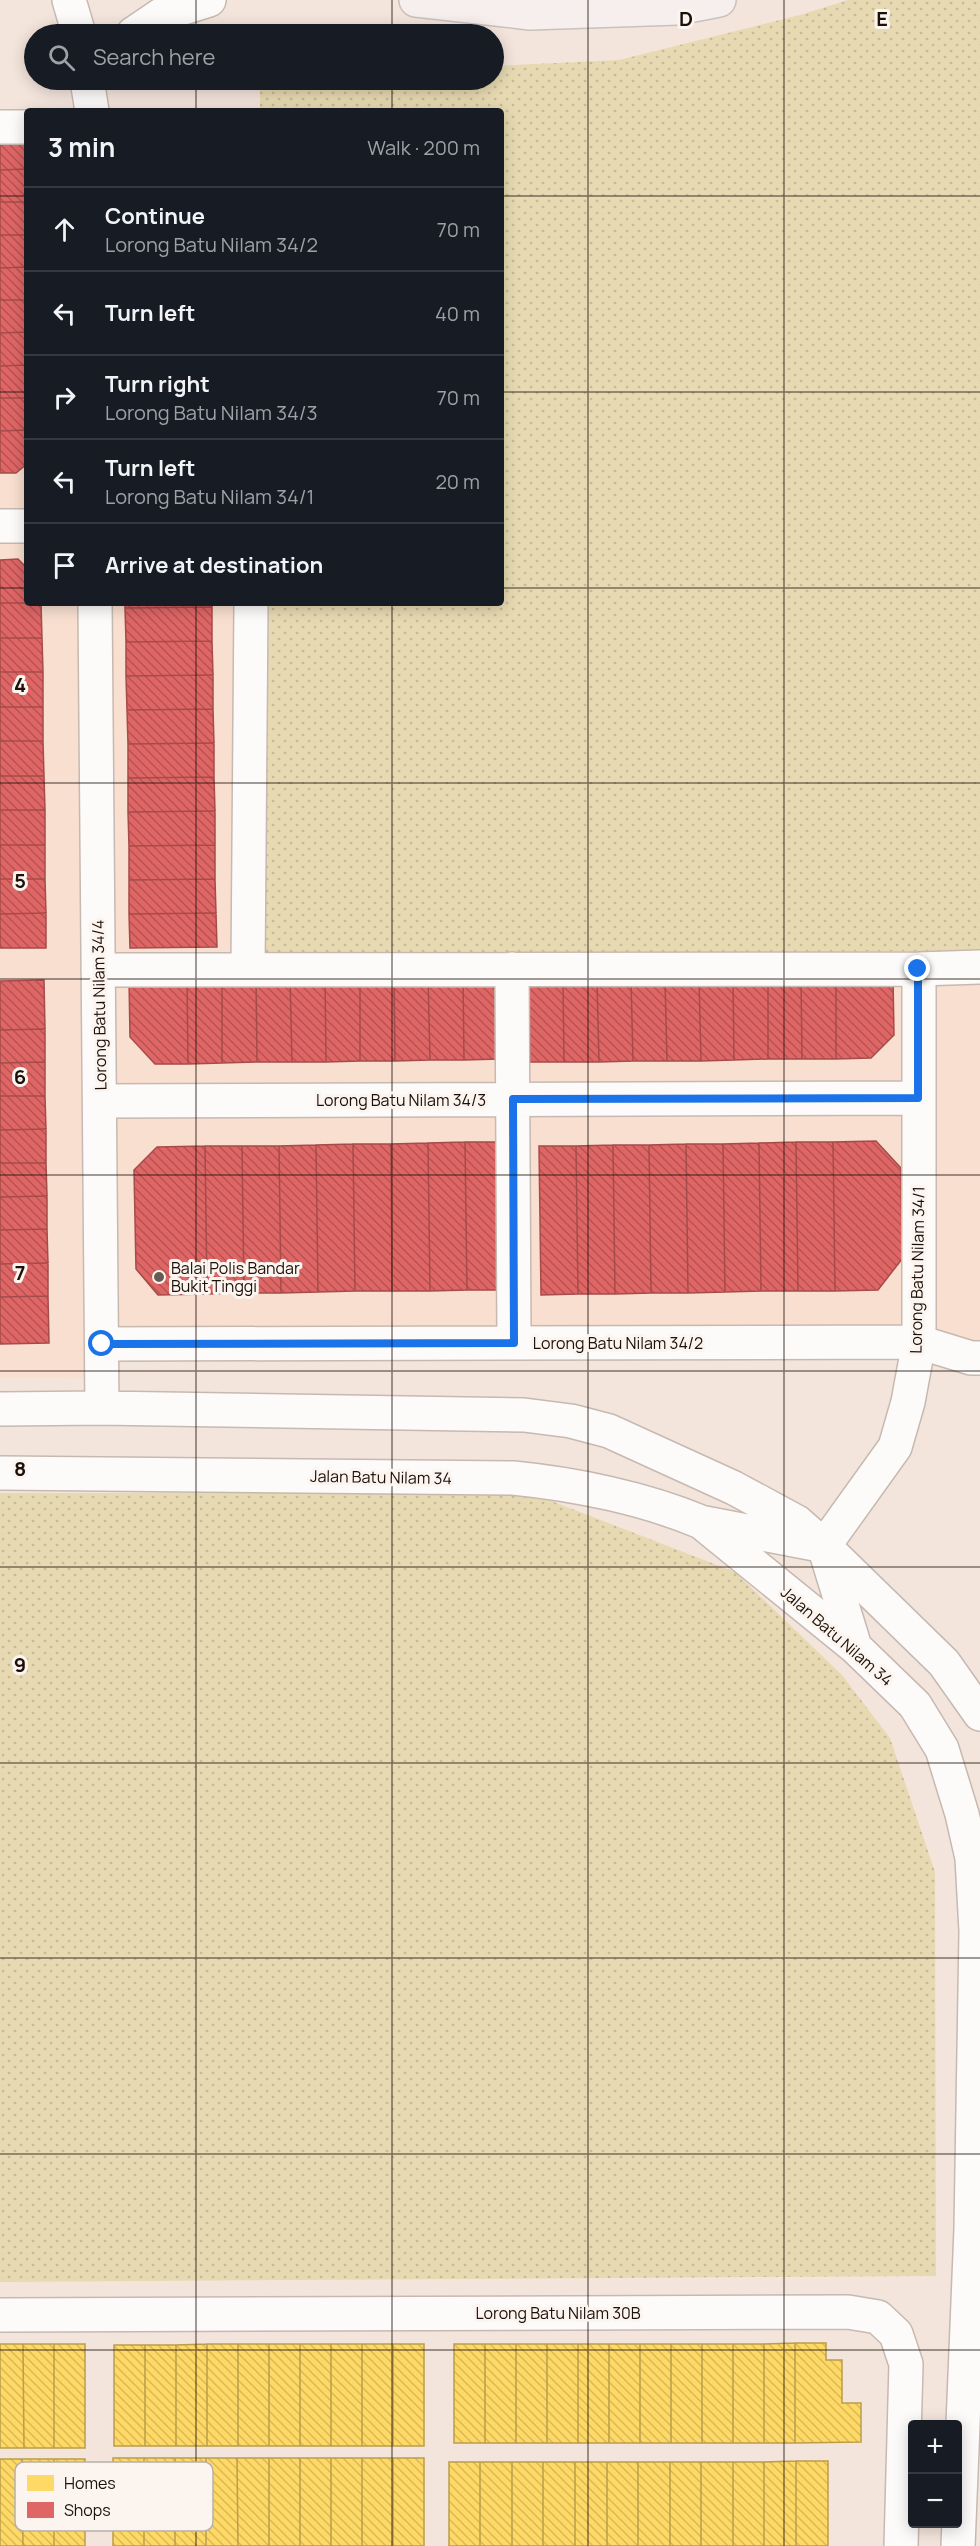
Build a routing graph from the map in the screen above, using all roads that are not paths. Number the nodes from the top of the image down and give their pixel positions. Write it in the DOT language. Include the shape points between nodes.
graph roads {
  1 [pos="69,0"];
  2 [pos="210,0"];
  3 [pos="416,0"];
  4 [pos="718,0"];
  5 [pos="544,6"];
  6 [pos="76,24"];
  7 [pos="148,24"];
  8 [pos="0,127"];
  9 [pos="24,127"];
  10 [pos="0,526"];
  11 [pos="24,526"];
  12 [pos="95,606"];
  13 [pos="251,606"];
  14 [pos="980,967"];
  15 [pos="248,969"];
  16 [pos="513,969"];
  17 [pos="918,969"];
  18 [pos="98,970"];
  19 [pos="918,1098"];
  20 [pos="513,1099"];
  21 [pos="100,1101"];
  22 [pos="919,1342"];
  23 [pos="514,1343"];
  24 [pos="102,1344"];
  25 [pos="980,1358"];
  26 [pos="102,1408"];
  27 [pos="0,1409"];
  28 [pos="0,1473"];
  29 [pos="701,1522"];
  30 [pos="824,1546"];
  31 [pos="855,1647"];
  32 [pos="980,1714"];
  33 [pos="0,2315"];
  34 [pos="901,2546"];
  35 [pos="958,2546"];
  1 -- 6 [label="street"];
  2 -- 7 [label="street" via="161,15"];
  3 -- 5 [label="main road"];
  4 -- 5 [label="main road" via="678,8"];
  8 -- 9 [label="street"];
  10 -- 11 [label="street"];
  12 -- 18 [label="street, Lorong Batu Nilam 34/4"];
  13 -- 15 [label="street"];
  14 -- 17 [label="street"];
  15 -- 16 [label="street"];
  15 -- 18 [label="street"];
  16 -- 17 [label="street"];
  16 -- 20 [label="street"];
  17 -- 19 [label="street, Lorong Batu Nilam 34/1"];
  18 -- 21 [label="street, Lorong Batu Nilam 34/4"];
  19 -- 20 [label="street, Lorong Batu Nilam 34/3"];
  19 -- 22 [label="street, Lorong Batu Nilam 34/1"];
  20 -- 21 [label="street, Lorong Batu Nilam 34/3"];
  20 -- 23 [label="street"];
  21 -- 24 [label="street, Lorong Batu Nilam 34/4"];
  22 -- 23 [label="street, Lorong Batu Nilam 34/2"];
  22 -- 25 [label="street, Lorong Batu Nilam 34/2"];
  22 -- 30 [label="street, Lorong Batu Nilam 34/1" via="895,1447"];
  23 -- 24 [label="street, Lorong Batu Nilam 34/2"];
  24 -- 26 [label="street, Lorong Batu Nilam 34/4"];
  26 -- 27 [label="street"];
  26 -- 30 [label="street" via="524,1415 571,1421 609,1431 734,1488 797,1522"];
  28 -- 29 [label="street, Jalan Batu Nilam 34" via="513,1478 559,1482"];
  29 -- 30 [label="street"];
  29 -- 31 [label="street, Jalan Batu Nilam 34"];
  30 -- 31 [label="street"];
  30 -- 32 [label="street" via="944,1663"];
  31 -- 35 [label="street, Jalan Batu Nilam 34" via="915,1705 942,1749 972,1858 976,1930 971,2217"];
  33 -- 34 [label="street, Lorong Batu Nilam 30B" via="848,2312 878,2316 896,2334 906,2364"];
}
